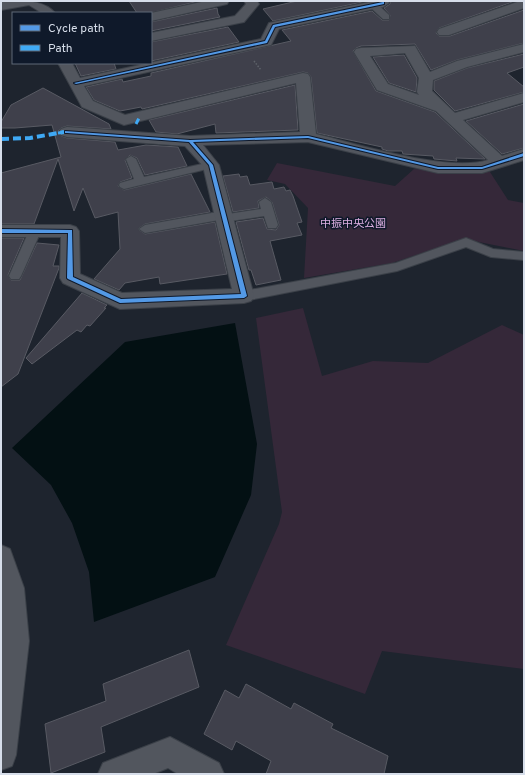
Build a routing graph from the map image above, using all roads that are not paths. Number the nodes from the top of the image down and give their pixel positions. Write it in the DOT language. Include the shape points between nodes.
graph roads {
  1 [pos="31,1"];
  2 [pos="223,1"];
  3 [pos="250,1"];
  4 [pos="378,4"];
  5 [pos="524,4"];
  6 [pos="1,6"];
  7 [pos="37,12"];
  8 [pos="48,12"];
  9 [pos="152,17"];
  10 [pos="386,17"];
  11 [pos="444,32"];
  12 [pos="152,37"];
  13 [pos="243,47"];
  14 [pos="524,48"];
  15 [pos="66,64"];
  16 [pos="426,78"];
  17 [pos="76,83"];
  18 [pos="273,83"];
  19 [pos="524,97"];
  20 [pos="448,114"];
  21 [pos="67,132"];
  22 [pos="308,137"];
  23 [pos="190,142"];
  24 [pos="524,154"];
  25 [pos="131,159"];
  26 [pos="499,162"];
  27 [pos="211,165"];
  28 [pos="140,181"];
  29 [pos="124,185"];
  30 [pos="224,217"];
  31 [pos="272,225"];
  32 [pos="145,229"];
  33 [pos="1,231"];
  34 [pos="35,231"];
  35 [pos="524,256"];
  36 [pos="15,276"];
  37 [pos="244,296"];
  38 [pos="1,558"];
  39 [pos="1,755"];
  40 [pos="114,774"];
  41 [pos="208,774"];
  1 -- 6 [label="street"];
  1 -- 7 [label="street"];
  1 -- 8 [label="street"];
  2 -- 9 [label="street"];
  3 -- 12 [label="street" via="253,4 238,19"];
  4 -- 10 [label="lane"];
  4 -- 13 [label="street" via="270,22 266,42"];
  5 -- 11 [label="street"];
  13 -- 17 [label="street"];
  13 -- 18 [label="street"];
  14 -- 16 [label="street" via="462,64"];
  15 -- 17 [label="street"];
  16 -- 20 [label="street" via="424,92"];
  16 -- 20 [label="street" via="410,49 361,52 382,87"];
  17 -- 18 [label="street" via="87,104 124,120"];
  18 -- 22 [label="street" via="303,76"];
  19 -- 20 [label="street"];
  20 -- 26 [label="street"];
  21 -- 23 [label="street"];
  22 -- 23 [label="street"];
  22 -- 26 [label="street" via="438,168 482,168"];
  23 -- 27 [label="street"];
  24 -- 26 [label="street"];
  25 -- 28 [label="lane"];
  27 -- 28 [label="lane"];
  27 -- 30 [label="street"];
  28 -- 29 [label="lane"];
  30 -- 31 [label="lane" via="266,207"];
  30 -- 32 [label="lane"];
  30 -- 37 [label="street"];
  33 -- 34 [label="street"];
  34 -- 36 [label="lane"];
  34 -- 37 [label="street" via="70,231 70,278 120,301"];
  35 -- 37 [label="lane" via="490,253 466,242 397,267"];
  38 -- 39 [label="street" via="11,588 16,641"];
  40 -- 41 [label="street" via="170,752"];
}
